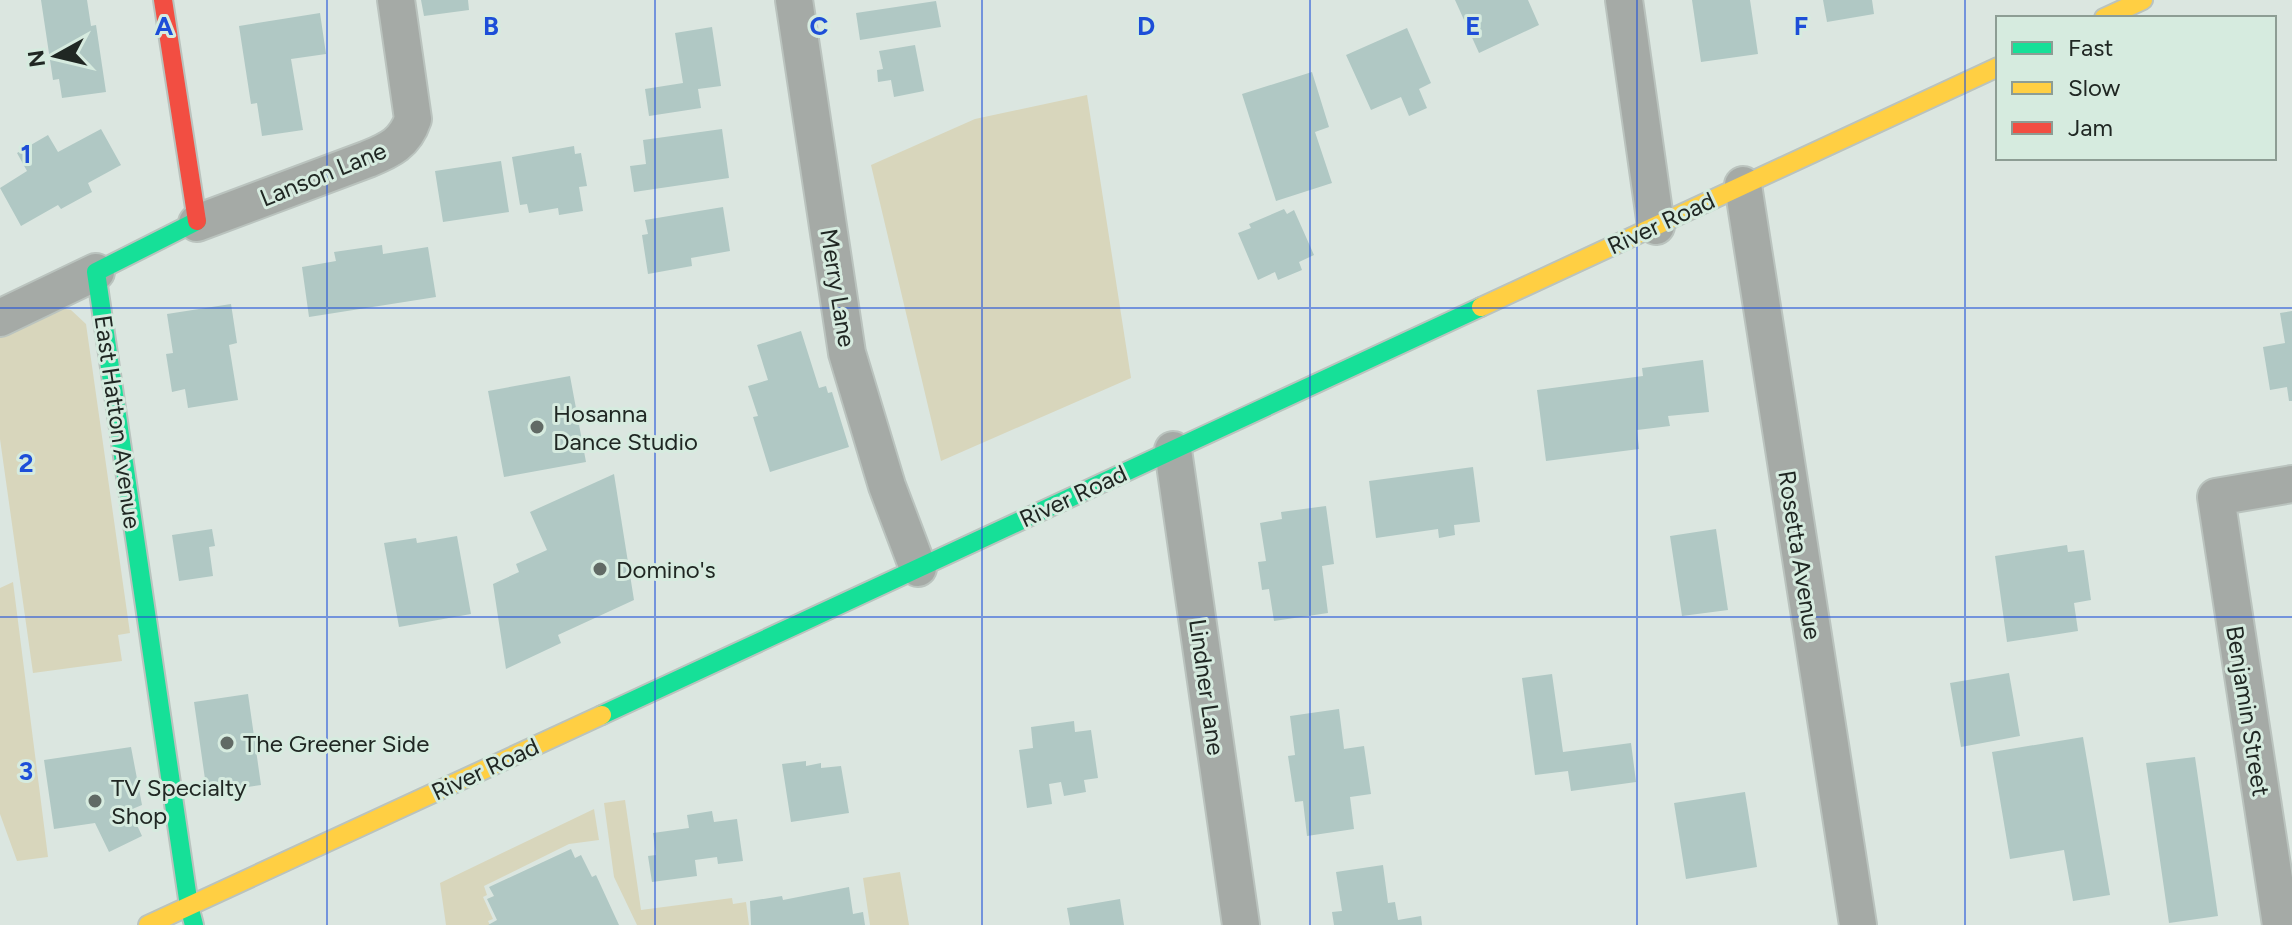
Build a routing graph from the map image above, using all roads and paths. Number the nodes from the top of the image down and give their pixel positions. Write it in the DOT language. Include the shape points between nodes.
graph roads {
  1 [pos="163,0"];
  2 [pos="396,0"];
  3 [pos="794,0"];
  4 [pos="1624,0"];
  5 [pos="2143,0"];
  6 [pos="2108,16"];
  7 [pos="1996,68"];
  8 [pos="1743,185"];
  9 [pos="197,223"];
  10 [pos="1656,226"];
  11 [pos="96,272"];
  12 [pos="0,318"];
  13 [pos="1173,450"];
  14 [pos="2292,484"];
  15 [pos="918,568"];
  16 [pos="189,906"];
  17 [pos="148,925"];
  18 [pos="194,925"];
  19 [pos="1241,925"];
  20 [pos="1858,925"];
  21 [pos="2281,925"];
  1 -- 9 [label="main road"];
  2 -- 9 [label="street, Lanson Lane" via="413,119 407,136 368,159"];
  3 -- 15 [label="street, Merry Lane" via="847,353"];
  4 -- 10 [label="street"];
  5 -- 6 [label="main road"];
  7 -- 8 [label="main road, River Road"];
  8 -- 10 [label="main road, River Road"];
  8 -- 20 [label="street, Rosetta Avenue"];
  9 -- 11 [label="main road"];
  10 -- 13 [label="main road, River Road"];
  11 -- 12 [label="street"];
  11 -- 16 [label="main road, East Hatton Avenue"];
  13 -- 15 [label="main road, River Road"];
  13 -- 19 [label="street, Lindner Lane"];
  14 -- 21 [label="street, Benjamin Street" via="2216,497"];
  15 -- 16 [label="main road, River Road"];
  16 -- 17 [label="main road, River Road"];
  16 -- 18 [label="main road, East Hatton Avenue"];
}
